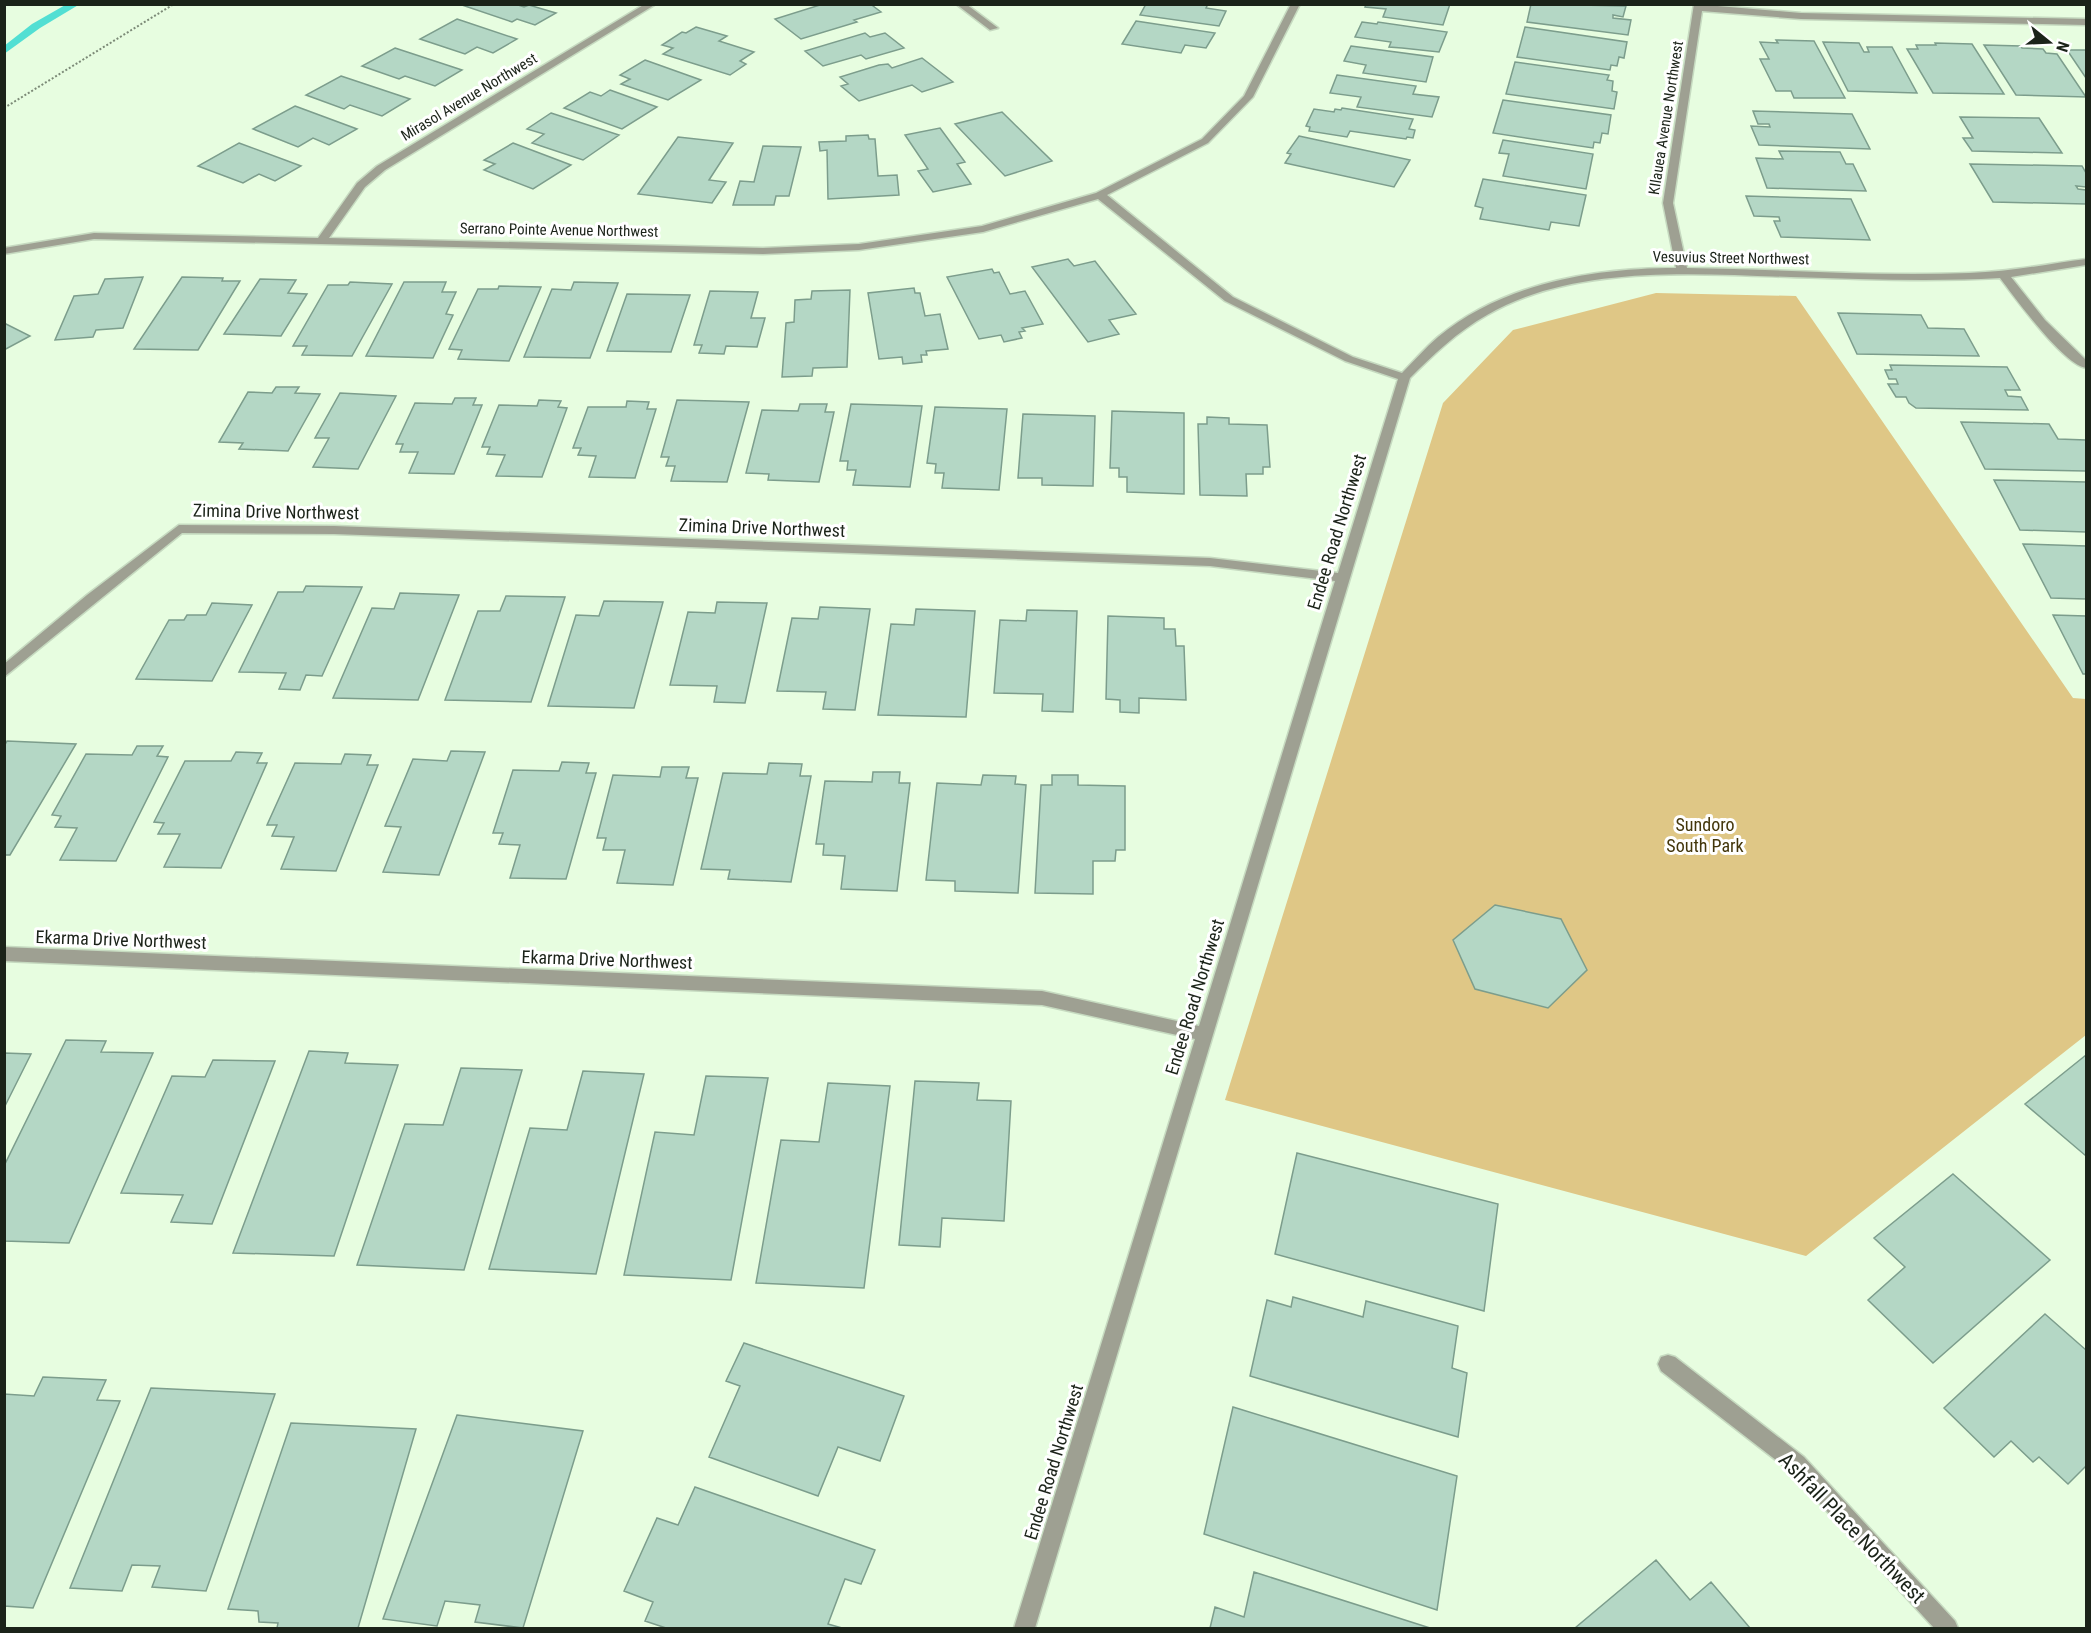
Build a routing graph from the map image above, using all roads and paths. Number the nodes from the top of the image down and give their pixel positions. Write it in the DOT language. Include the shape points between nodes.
graph roads {
  1 [pos="174,4"];
  2 [pos="652,4"];
  3 [pos="960,4"];
  4 [pos="1296,4"];
  5 [pos="1699,6"];
  6 [pos="2086,22"];
  7 [pos="993,28"];
  8 [pos="4,108"];
  9 [pos="1100,195"];
  10 [pos="323,239"];
  11 [pos="8,250"];
  12 [pos="2086,262"];
  13 [pos="1682,270"];
  14 [pos="2003,274"];
  15 [pos="2086,365"];
  16 [pos="1404,377"];
  17 [pos="1344,578"];
  18 [pos="4,672"];
  19 [pos="4,954"];
  20 [pos="1203,1034"];
  21 [pos="1668,1364"];
  22 [pos="1025,1629"];
  23 [pos="1948,1629"];
  1 -- 8 [label="path"];
  2 -- 10 [label="street, Mirasol Avenue Northwest" via="381,168 362,185"];
  3 -- 7 [label="street"];
  4 -- 9 [label="street, Serrano Pointe Avenue Northwest" via="1248,97 1205,141"];
  5 -- 6 [label="street" via="1801,16"];
  5 -- 13 [label="street, KIlauea Avenue Northwest" via="1668,202"];
  9 -- 10 [label="street, Serrano Pointe Avenue Northwest" via="983,229 859,247 763,251"];
  9 -- 16 [label="street" via="1229,298 1349,359"];
  10 -- 11 [label="street, Serrano Pointe Avenue Northwest" via="94,236"];
  12 -- 14 [label="street, Vesuvius Street Northwest"];
  13 -- 14 [label="street, Vesuvius Street Northwest" via="1934,278"];
  13 -- 16 [label="street, Vesuvius Street Northwest" via="1581,277 1516,296 1451,333 1423,354"];
  14 -- 15 [label="street" via="2026,307 2067,351"];
  16 -- 17 [label="street, Endee Road Northwest"];
  17 -- 18 [label="street, Zimina Drive Northwest" via="1210,562 357,531 179,529"];
  17 -- 20 [label="street, Endee Road Northwest"];
  19 -- 20 [label="street, Ekarma Drive Northwest" via="1042,998"];
  20 -- 22 [label="street, Endee Road Northwest"];
  21 -- 23 [label="street, Ashfall Place Northwest" via="1797,1464"];
}
